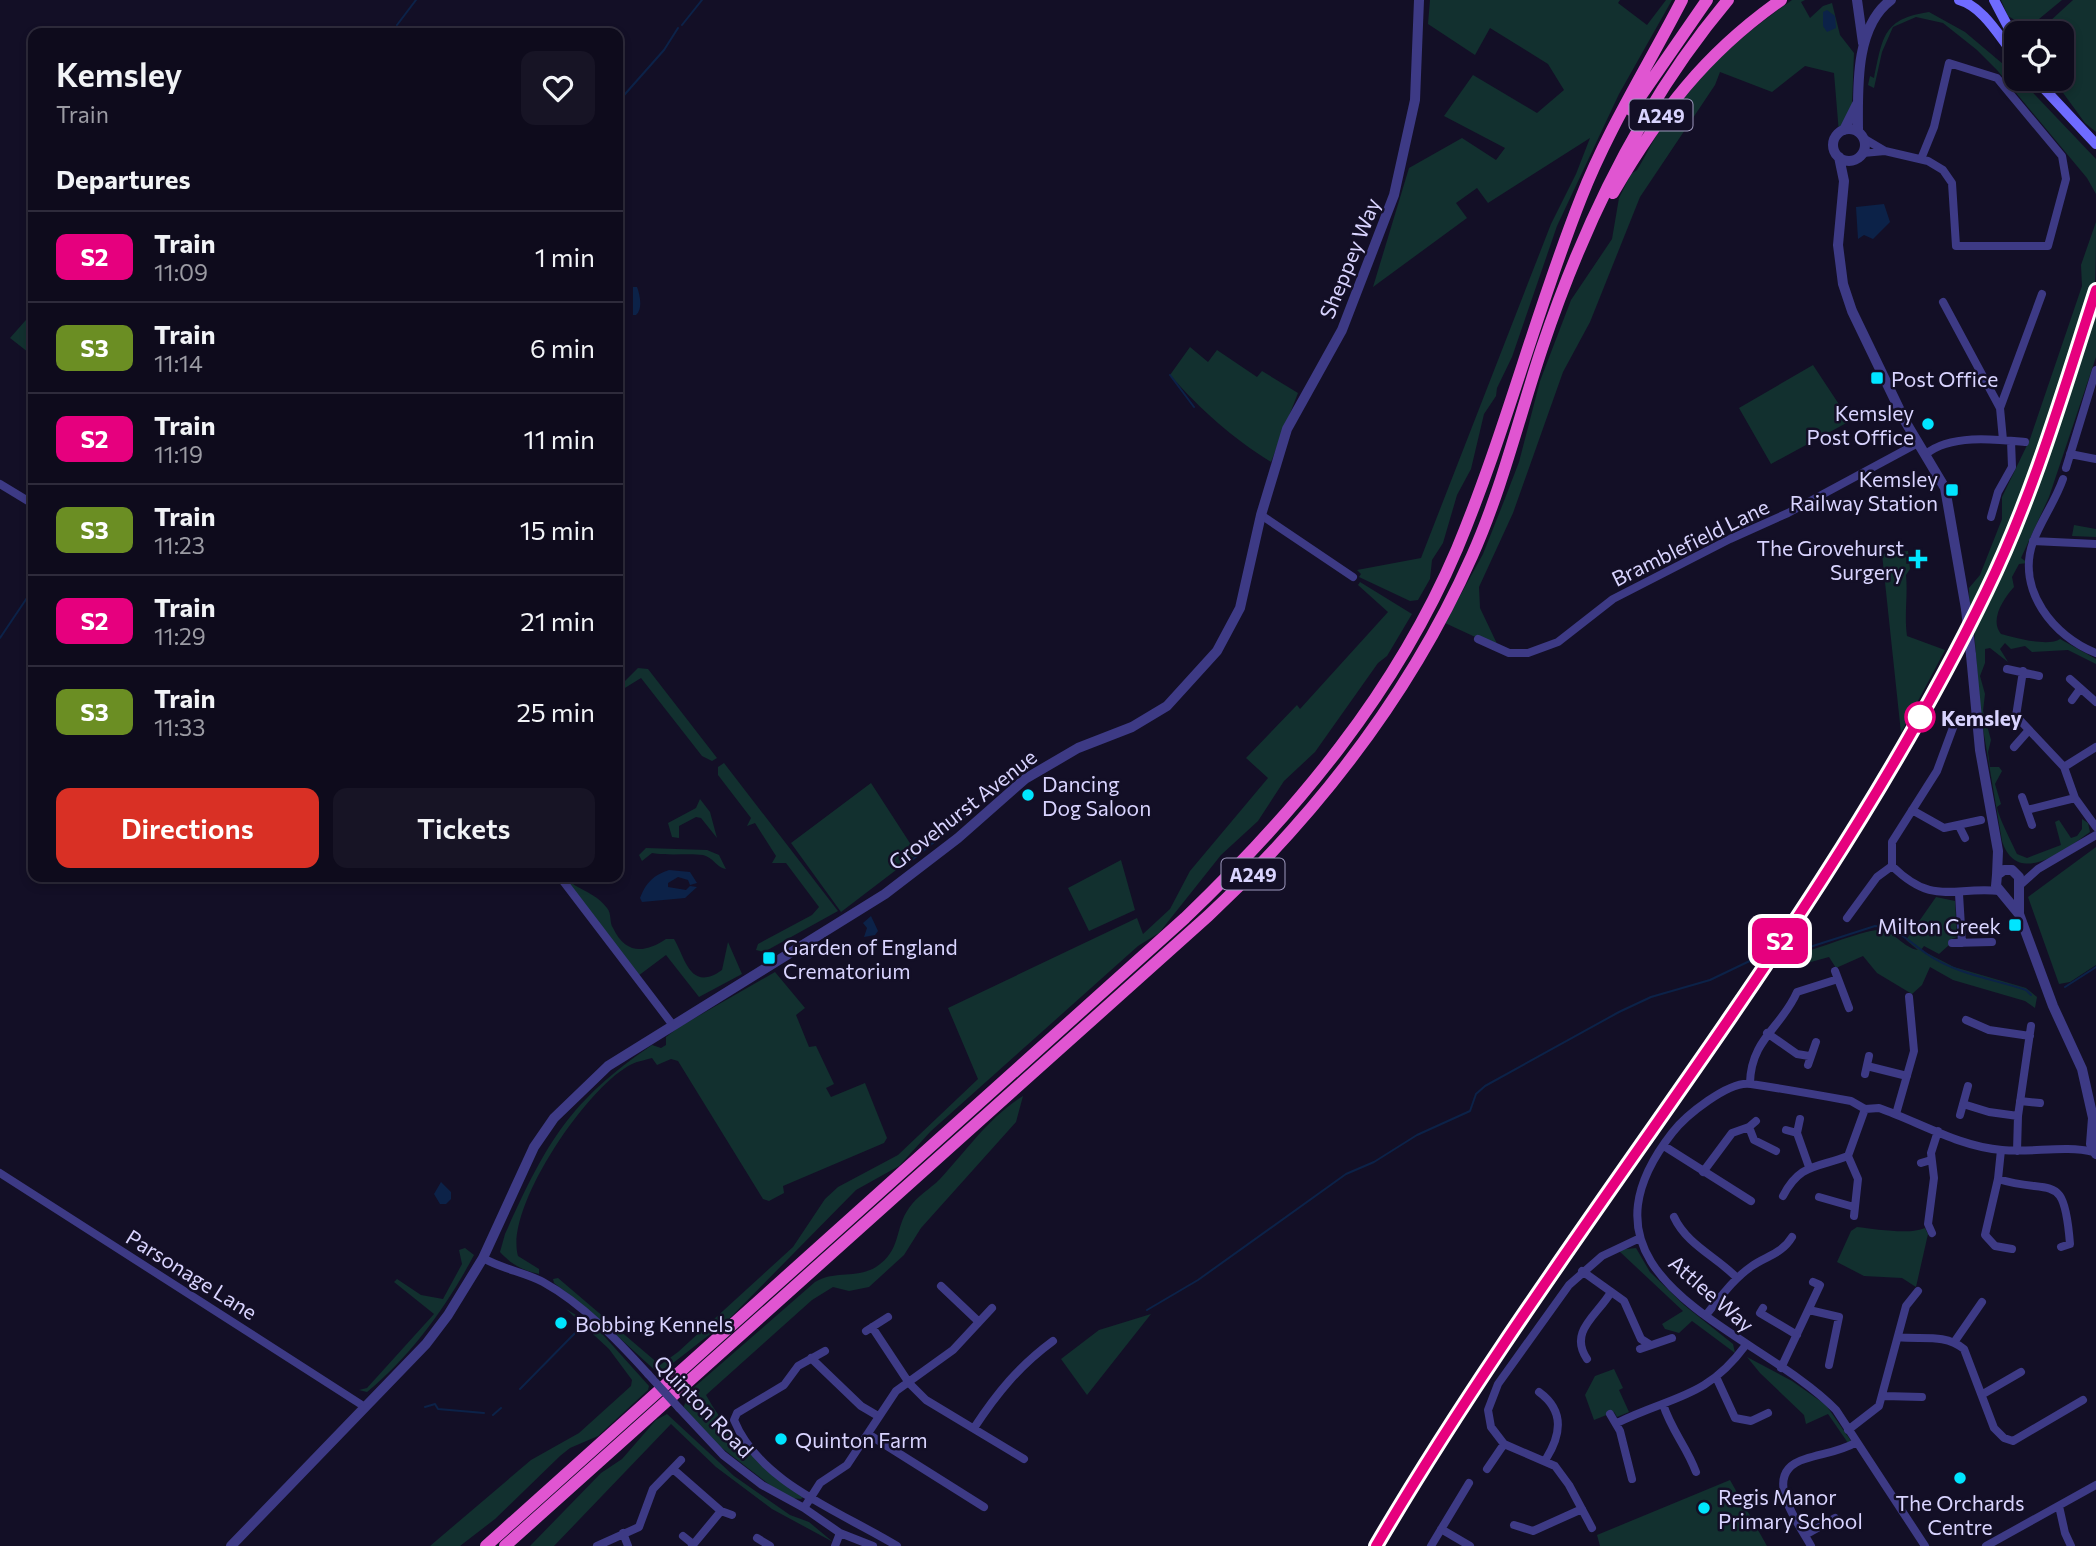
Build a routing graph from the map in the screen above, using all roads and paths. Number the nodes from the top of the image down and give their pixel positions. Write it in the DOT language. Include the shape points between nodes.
graph roads {
  1 [pos="1419,0"];
  2 [pos="1682,0"];
  3 [pos="1707,0"];
  4 [pos="1728,0"];
  5 [pos="1781,0"];
  6 [pos="1857,0"];
  7 [pos="1891,0"];
  8 [pos="1959,0"];
  9 [pos="1994,0"];
  10 [pos="2005,21"];
  11 [pos="2004,42"];
  12 [pos="1864,50"];
  13 [pos="2047,91"];
  14 [pos="1857,104"];
  15 [pos="1844,130"];
  16 [pos="1861,135"];
  17 [pos="2096,144"];
  18 [pos="1885,151"];
  19 [pos="1860,155"];
  20 [pos="1839,158"];
  21 [pos="1921,159"];
  22 [pos="1844,181"];
  23 [pos="1559,254"];
  24 [pos="1575,258"];
  25 [pos="2041,296"];
  26 [pos="1943,302"];
  27 [pos="2096,370"];
  28 [pos="2000,408"];
  29 [pos="2007,440"];
  30 [pos="2025,442"];
  31 [pos="1918,443"];
  32 [pos="1926,454"];
  33 [pos="2070,454"];
  34 [pos="2096,459"];
  35 [pos="2066,468"];
  36 [pos="2063,479"];
  37 [pos="0,484"];
  38 [pos="28,500"];
  39 [pos="1261,515"];
  40 [pos="1991,517"];
  41 [pos="2033,541"];
  42 [pos="2096,544"];
  43 [pos="1353,577"];
  44 [pos="1478,639"];
  45 [pos="2096,653"];
  46 [pos="2007,668"];
  47 [pos="2023,671"];
  48 [pos="2039,677"];
  49 [pos="2070,679"];
  50 [pos="2080,689"];
  51 [pos="2072,700"];
  52 [pos="2096,702"];
  53 [pos="1954,725"];
  54 [pos="2029,730"];
  55 [pos="2014,747"];
  56 [pos="2096,747"];
  57 [pos="2064,767"];
  58 [pos="2022,797"];
  59 [pos="2075,798"];
  60 [pos="1912,810"];
  61 [pos="2027,810"];
  62 [pos="1981,820"];
  63 [pos="2032,825"];
  64 [pos="1959,826"];
  65 [pos="2096,827"];
  66 [pos="2096,835"];
  67 [pos="1965,838"];
  68 [pos="1998,851"];
  69 [pos="1892,866"];
  70 [pos="2038,869"];
  71 [pos="2011,870"];
  72 [pos="1997,876"];
  73 [pos="564,882"];
  74 [pos="2019,887"];
  75 [pos="1971,892"];
  76 [pos="2002,892"];
  77 [pos="1959,894"];
  78 [pos="1856,907"];
  79 [pos="1864,913"];
  80 [pos="2019,914"];
  81 [pos="1847,918"];
  82 [pos="1992,942"];
  83 [pos="1909,997"];
  84 [pos="1849,1008"];
  85 [pos="1912,1020"];
  86 [pos="1966,1020"];
  87 [pos="1902,1021"];
  88 [pos="672,1024"];
  89 [pos="2031,1026"];
  90 [pos="1767,1033"];
  91 [pos="2030,1036"];
  92 [pos="1816,1042"];
  93 [pos="1869,1056"];
  94 [pos="1907,1076"];
  95 [pos="1750,1083"];
  96 [pos="1968,1086"];
  97 [pos="2020,1101"];
  98 [pos="2040,1103"];
  99 [pos="1963,1104"];
  100 [pos="1865,1109"];
  101 [pos="1896,1114"];
  102 [pos="1960,1115"];
  103 [pos="2018,1116"];
  104 [pos="1800,1119"];
  105 [pos="2095,1119"];
  106 [pos="1786,1130"];
  107 [pos="1938,1131"];
  108 [pos="1797,1133"];
  109 [pos="2094,1137"];
  110 [pos="1664,1146"];
  111 [pos="2065,1149"];
  112 [pos="2001,1150"];
  113 [pos="1776,1151"];
  114 [pos="2017,1151"];
  115 [pos="2095,1153"];
  116 [pos="1848,1156"];
  117 [pos="1931,1160"];
  118 [pos="1921,1163"];
  119 [pos="1809,1167"];
  120 [pos="1703,1172"];
  121 [pos="0,1173"];
  122 [pos="1998,1179"];
  123 [pos="1783,1196"];
  124 [pos="1742,1197"];
  125 [pos="1819,1197"];
  126 [pos="1751,1201"];
  127 [pos="1737,1206"];
  128 [pos="1675,1217"];
  129 [pos="1932,1233"];
  130 [pos="1792,1237"];
  131 [pos="1640,1238"];
  132 [pos="2003,1238"];
  133 [pos="2070,1245"];
  134 [pos="2002,1248"];
  135 [pos="2012,1249"];
  136 [pos="483,1258"];
  137 [pos="1582,1271"];
  138 [pos="1737,1278"];
  139 [pos="1813,1282"];
  140 [pos="940,1286"];
  141 [pos="1919,1291"];
  142 [pos="1611,1292"];
  143 [pos="1982,1302"];
  144 [pos="992,1308"];
  145 [pos="1763,1308"];
  146 [pos="1809,1310"];
  147 [pos="1706,1315"];
  148 [pos="888,1317"];
  149 [pos="979,1322"];
  150 [pos="1797,1335"];
  151 [pos="1898,1337"];
  152 [pos="1672,1338"];
  153 [pos="1053,1341"];
  154 [pos="1955,1341"];
  155 [pos="1649,1343"];
  156 [pos="1745,1346"];
  157 [pos="1640,1349"];
  158 [pos="825,1351"];
  159 [pos="811,1358"];
  160 [pos="1587,1359"];
  161 [pos="1829,1365"];
  162 [pos="1781,1368"];
  163 [pos="2021,1372"];
  164 [pos="1717,1379"];
  165 [pos="909,1383"];
  166 [pos="1538,1392"];
  167 [pos="1983,1394"];
  168 [pos="1884,1396"];
  169 [pos="1922,1397"];
  170 [pos="2083,1400"];
  171 [pos="1663,1404"];
  172 [pos="365,1407"];
  173 [pos="1768,1413"];
  174 [pos="1610,1414"];
  175 [pos="878,1416"];
  176 [pos="1616,1423"];
  177 [pos="974,1428"];
  178 [pos="1848,1430"];
  179 [pos="868,1434"];
  180 [pos="1857,1442"];
  181 [pos="1504,1444"];
  182 [pos="681,1460"];
  183 [pos="1024,1460"];
  184 [pos="1546,1460"];
  185 [pos="673,1469"];
  186 [pos="1487,1469"];
  187 [pos="1696,1472"];
  188 [pos="1633,1479"];
  189 [pos="1469,1483"];
  190 [pos="2096,1485"];
  191 [pos="811,1496"];
  192 [pos="2059,1506"];
  193 [pos="984,1507"];
  194 [pos="804,1508"];
  195 [pos="1582,1508"];
  196 [pos="721,1511"];
  197 [pos="732,1515"];
  198 [pos="1835,1518"];
  199 [pos="1514,1525"];
  200 [pos="1592,1528"];
  201 [pos="1441,1529"];
  202 [pos="623,1533"];
  203 [pos="840,1533"];
  204 [pos="1805,1535"];
  205 [pos="683,1536"];
  206 [pos="757,1538"];
  207 [pos="692,1545"];
  208 [pos="231,1546"];
  209 [pos="486,1546"];
  210 [pos="505,1546"];
  211 [pos="597,1546"];
  212 [pos="628,1546"];
  213 [pos="770,1546"];
  214 [pos="835,1546"];
  215 [pos="873,1546"];
  216 [pos="897,1546"];
  217 [pos="1431,1546"];
  218 [pos="1470,1546"];
  219 [pos="1811,1546"];
  220 [pos="1925,1546"];
  221 [pos="1986,1546"];
  222 [pos="2071,1546"];
  1 -- 39 [label="street, Sheppey Way" via="1415,100 1394,195 1342,330 1287,429"];
  2 -- 23 [label="highway, A249" via="1595,166"];
  3 -- 23 [label="highway, A249" via="1625,120"];
  4 -- 24 [label="highway, A249" via="1628,148"];
  5 -- 24 [label="highway, A249" via="1720,47 1680,89"];
  6 -- 12 [label="street"];
  7 -- 12 [label="street" via="1870,22"];
  8 -- 11 [label="main road" via="1968,2"];
  9 -- 10 [label="main road"];
  12 -- 14 [label="street"];
  13 -- 17 [label="main road"];
  14 -- 15 [label="street"];
  14 -- 16 [label="street"];
  15 -- 16 [label="street"];
  15 -- 20 [label="street" via="1833,140"];
  16 -- 18 [label="street"];
  16 -- 19 [label="street"];
  18 -- 19 [label="street"];
  18 -- 21 [label="street"];
  19 -- 20 [label="street" via="1850,161"];
  19 -- 22 [label="street"];
  20 -- 22 [label="street"];
  21 -- 21 [label="street" via="1937,165 1950,178 1956,246 2048,246 2066,166 2056,146 1997,78 1950,62"];
  22 -- 31 [label="street" via="1838,246 1843,284 1864,338"];
  23 -- 209 [label="highway, A249" via="1456,550 1410,643 1319,777 1258,846 1176,926"];
  24 -- 210 [label="highway, A249" via="1472,555 1423,652 1332,786 1282,844 1208,916"];
  25 -- 28 [label="street"];
  26 -- 28 [label="street"];
  27 -- 33 [label="street"];
  28 -- 29 [label="street"];
  29 -- 30 [label="street"];
  29 -- 32 [label="street" via="1944,443"];
  29 -- 40 [label="street" via="2012,467 1991,504"];
  31 -- 32 [label="street"];
  31 -- 44 [label="street, Bramblefield Lane" via="1613,599 1558,642 1528,653 1509,653"];
  32 -- 68 [label="street, bridge" via="1948,497 1966,609 1985,792"];
  33 -- 34 [label="street"];
  33 -- 35 [label="street"];
  36 -- 41 [label="street"];
  37 -- 38 [label="street"];
  39 -- 43 [label="street"];
  39 -- 88 [label="street, Grovehurst Avenue" via="1233,624 1217,651 1167,706 1025,779 885,894"];
  41 -- 42 [label="street"];
  41 -- 45 [label="street" via="2031,576 2039,606 2062,633"];
  46 -- 47 [label="street"];
  47 -- 48 [label="street"];
  47 -- 54 [label="street" via="2016,716"];
  49 -- 50 [label="street"];
  50 -- 51 [label="street"];
  50 -- 52 [label="street"];
  53 -- 60 [label="street" via="1941,749 1937,771"];
  54 -- 55 [label="street"];
  54 -- 57 [label="street"];
  56 -- 57 [label="street"];
  57 -- 59 [label="street"];
  58 -- 61 [label="street"];
  59 -- 61 [label="street"];
  59 -- 65 [label="street"];
  60 -- 64 [label="street" via="1938,827"];
  60 -- 69 [label="street" via="1892,842"];
  61 -- 63 [label="street"];
  62 -- 64 [label="street"];
  64 -- 67 [label="street"];
  66 -- 70 [label="street"];
  68 -- 71 [label="street"];
  68 -- 72 [label="street"];
  69 -- 77 [label="street" via="1918,887"];
  69 -- 78 [label="street" via="1877,877"];
  70 -- 71 [label="street"];
  70 -- 74 [label="street"];
  71 -- 72 [label="street"];
  71 -- 74 [label="street" via="2019,877"];
  72 -- 75 [label="street"];
  72 -- 76 [label="street"];
  73 -- 88 [label="street"];
  74 -- 76 [label="street" via="2010,894"];
  74 -- 80 [label="street"];
  75 -- 76 [label="street"];
  75 -- 77 [label="street"];
  76 -- 80 [label="street"];
  77 -- 82 [label="street" via="1957,943"];
  78 -- 79 [label="street"];
  78 -- 81 [label="street"];
  80 -- 105 [label="street" via="2082,1069"];
  83 -- 85 [label="street"];
  84 -- 90 [label="street" via="1836,975 1797,992 1791,1007"];
  85 -- 87 [label="street"];
  85 -- 94 [label="street" via="1914,1051"];
  86 -- 91 [label="street" via="1978,1018 1989,1030"];
  88 -- 136 [label="street, Grovehurst Avenue" via="608,1066 554,1118 534,1147"];
  89 -- 91 [label="street"];
  90 -- 92 [label="street" via="1809,1060"];
  90 -- 95 [label="street" via="1752,1059"];
  91 -- 97 [label="street"];
  93 -- 94 [label="street" via="1866,1070"];
  94 -- 101 [label="street"];
  95 -- 100 [label="street" via="1851,1101"];
  95 -- 110 [label="street, Attlee Way" via="1696,1108"];
  96 -- 99 [label="street"];
  97 -- 98 [label="street"];
  97 -- 103 [label="street"];
  99 -- 102 [label="street"];
  99 -- 103 [label="street"];
  100 -- 101 [label="street"];
  100 -- 116 [label="street"];
  101 -- 107 [label="street"];
  103 -- 114 [label="street"];
  104 -- 108 [label="street"];
  105 -- 109 [label="street"];
  106 -- 108 [label="street"];
  107 -- 112 [label="street" via="1968,1144"];
  107 -- 117 [label="street"];
  108 -- 119 [label="street"];
  109 -- 111 [label="street"];
  109 -- 115 [label="street"];
  110 -- 120 [label="street"];
  110 -- 131 [label="street, Attlee Way" via="1640,1197"];
  111 -- 114 [label="street"];
  111 -- 115 [label="street"];
  112 -- 114 [label="street"];
  112 -- 122 [label="street"];
  113 -- 120 [label="street" via="1754,1140 1753,1124 1731,1133"];
  116 -- 119 [label="street"];
  116 -- 125 [label="street" via="1858,1179 1854,1211"];
  117 -- 118 [label="street"];
  117 -- 129 [label="street" via="1934,1178 1928,1224"];
  119 -- 123 [label="street"];
  120 -- 124 [label="street"];
  121 -- 172 [label="street, Parsonage Lane"];
  122 -- 133 [label="street" via="2057,1191 2068,1217"];
  122 -- 134 [label="street" via="1985,1235"];
  124 -- 126 [label="street"];
  124 -- 127 [label="street"];
  128 -- 138 [label="street" via="1677,1230"];
  130 -- 138 [label="street" via="1773,1256"];
  131 -- 137 [label="street"];
  131 -- 147 [label="street, Attlee Way" via="1664,1280"];
  132 -- 134 [label="street"];
  134 -- 135 [label="street"];
  136 -- 172 [label="street, Grovehurst Avenue" via="433,1336"];
  136 -- 194 [label="street, Quinton Road, bridge" via="565,1296 611,1336 741,1469 781,1498"];
  137 -- 142 [label="street"];
  137 -- 181 [label="street" via="1491,1399 1491,1427"];
  138 -- 147 [label="street"];
  139 -- 146 [label="street" via="1819,1285"];
  140 -- 149 [label="street"];
  141 -- 151 [label="street" via="1906,1306"];
  142 -- 155 [label="street" via="1633,1309 1642,1339"];
  142 -- 160 [label="street" via="1583,1325 1579,1339"];
  143 -- 154 [label="street"];
  144 -- 149 [label="street"];
  145 -- 150 [label="street" via="1760,1313"];
  146 -- 150 [label="street"];
  146 -- 161 [label="street" via="1839,1317"];
  147 -- 156 [label="street, Attlee Way"];
  148 -- 165 [label="street" via="869,1329"];
  149 -- 165 [label="street" via="953,1350"];
  150 -- 162 [label="street"];
  151 -- 154 [label="street"];
  151 -- 168 [label="street"];
  152 -- 155 [label="street"];
  153 -- 177 [label="street" via="1000,1389"];
  154 -- 167 [label="street" via="1964,1349"];
  155 -- 157 [label="street"];
  156 -- 162 [label="street, Attlee Way"];
  156 -- 164 [label="street"];
  158 -- 159 [label="street"];
  159 -- 175 [label="street" via="860,1406"];
  159 -- 191 [label="street" via="783,1385 737,1413 734,1420 743,1441 757,1456"];
  162 -- 178 [label="street, Attlee Way" via="1817,1390"];
  163 -- 167 [label="street"];
  164 -- 171 [label="street"];
  164 -- 173 [label="street" via="1735,1418 1751,1421"];
  165 -- 175 [label="street" via="896,1391"];
  165 -- 177 [label="street"];
  166 -- 184 [label="street" via="1553,1408 1560,1426"];
  167 -- 170 [label="street" via="1994,1428 2013,1441"];
  168 -- 169 [label="street"];
  168 -- 178 [label="street" via="1872,1414"];
  171 -- 176 [label="street"];
  171 -- 187 [label="street"];
  172 -- 208 [label="street, Grovehurst Avenue"];
  174 -- 176 [label="street"];
  175 -- 179 [label="street"];
  176 -- 188 [label="street"];
  177 -- 183 [label="street"];
  178 -- 180 [label="street, Attlee Way"];
  179 -- 191 [label="street" via="844,1469 820,1483"];
  179 -- 193 [label="street"];
  180 -- 204 [label="street" via="1833,1454 1803,1460 1785,1475 1785,1503"];
  180 -- 220 [label="street, Attlee Way"];
  181 -- 184 [label="street"];
  181 -- 186 [label="street"];
  182 -- 185 [label="street"];
  184 -- 195 [label="street" via="1563,1475"];
  185 -- 196 [label="street"];
  185 -- 202 [label="street" via="653,1489 639,1527"];
  189 -- 201 [label="street"];
  190 -- 192 [label="street"];
  191 -- 194 [label="street"];
  191 -- 216 [label="street"];
  192 -- 221 [label="street"];
  192 -- 222 [label="street"];
  194 -- 203 [label="street, Quinton Road"];
  195 -- 199 [label="street" via="1528,1532"];
  195 -- 200 [label="street"];
  196 -- 197 [label="street"];
  196 -- 207 [label="street"];
  198 -- 204 [label="street"];
  201 -- 217 [label="street"];
  201 -- 218 [label="street"];
  202 -- 211 [label="street"];
  202 -- 212 [label="street"];
  203 -- 214 [label="street"];
  203 -- 215 [label="street, Quinton Road"];
  204 -- 219 [label="street"];
  205 -- 207 [label="street"];
  206 -- 213 [label="street"];
}
